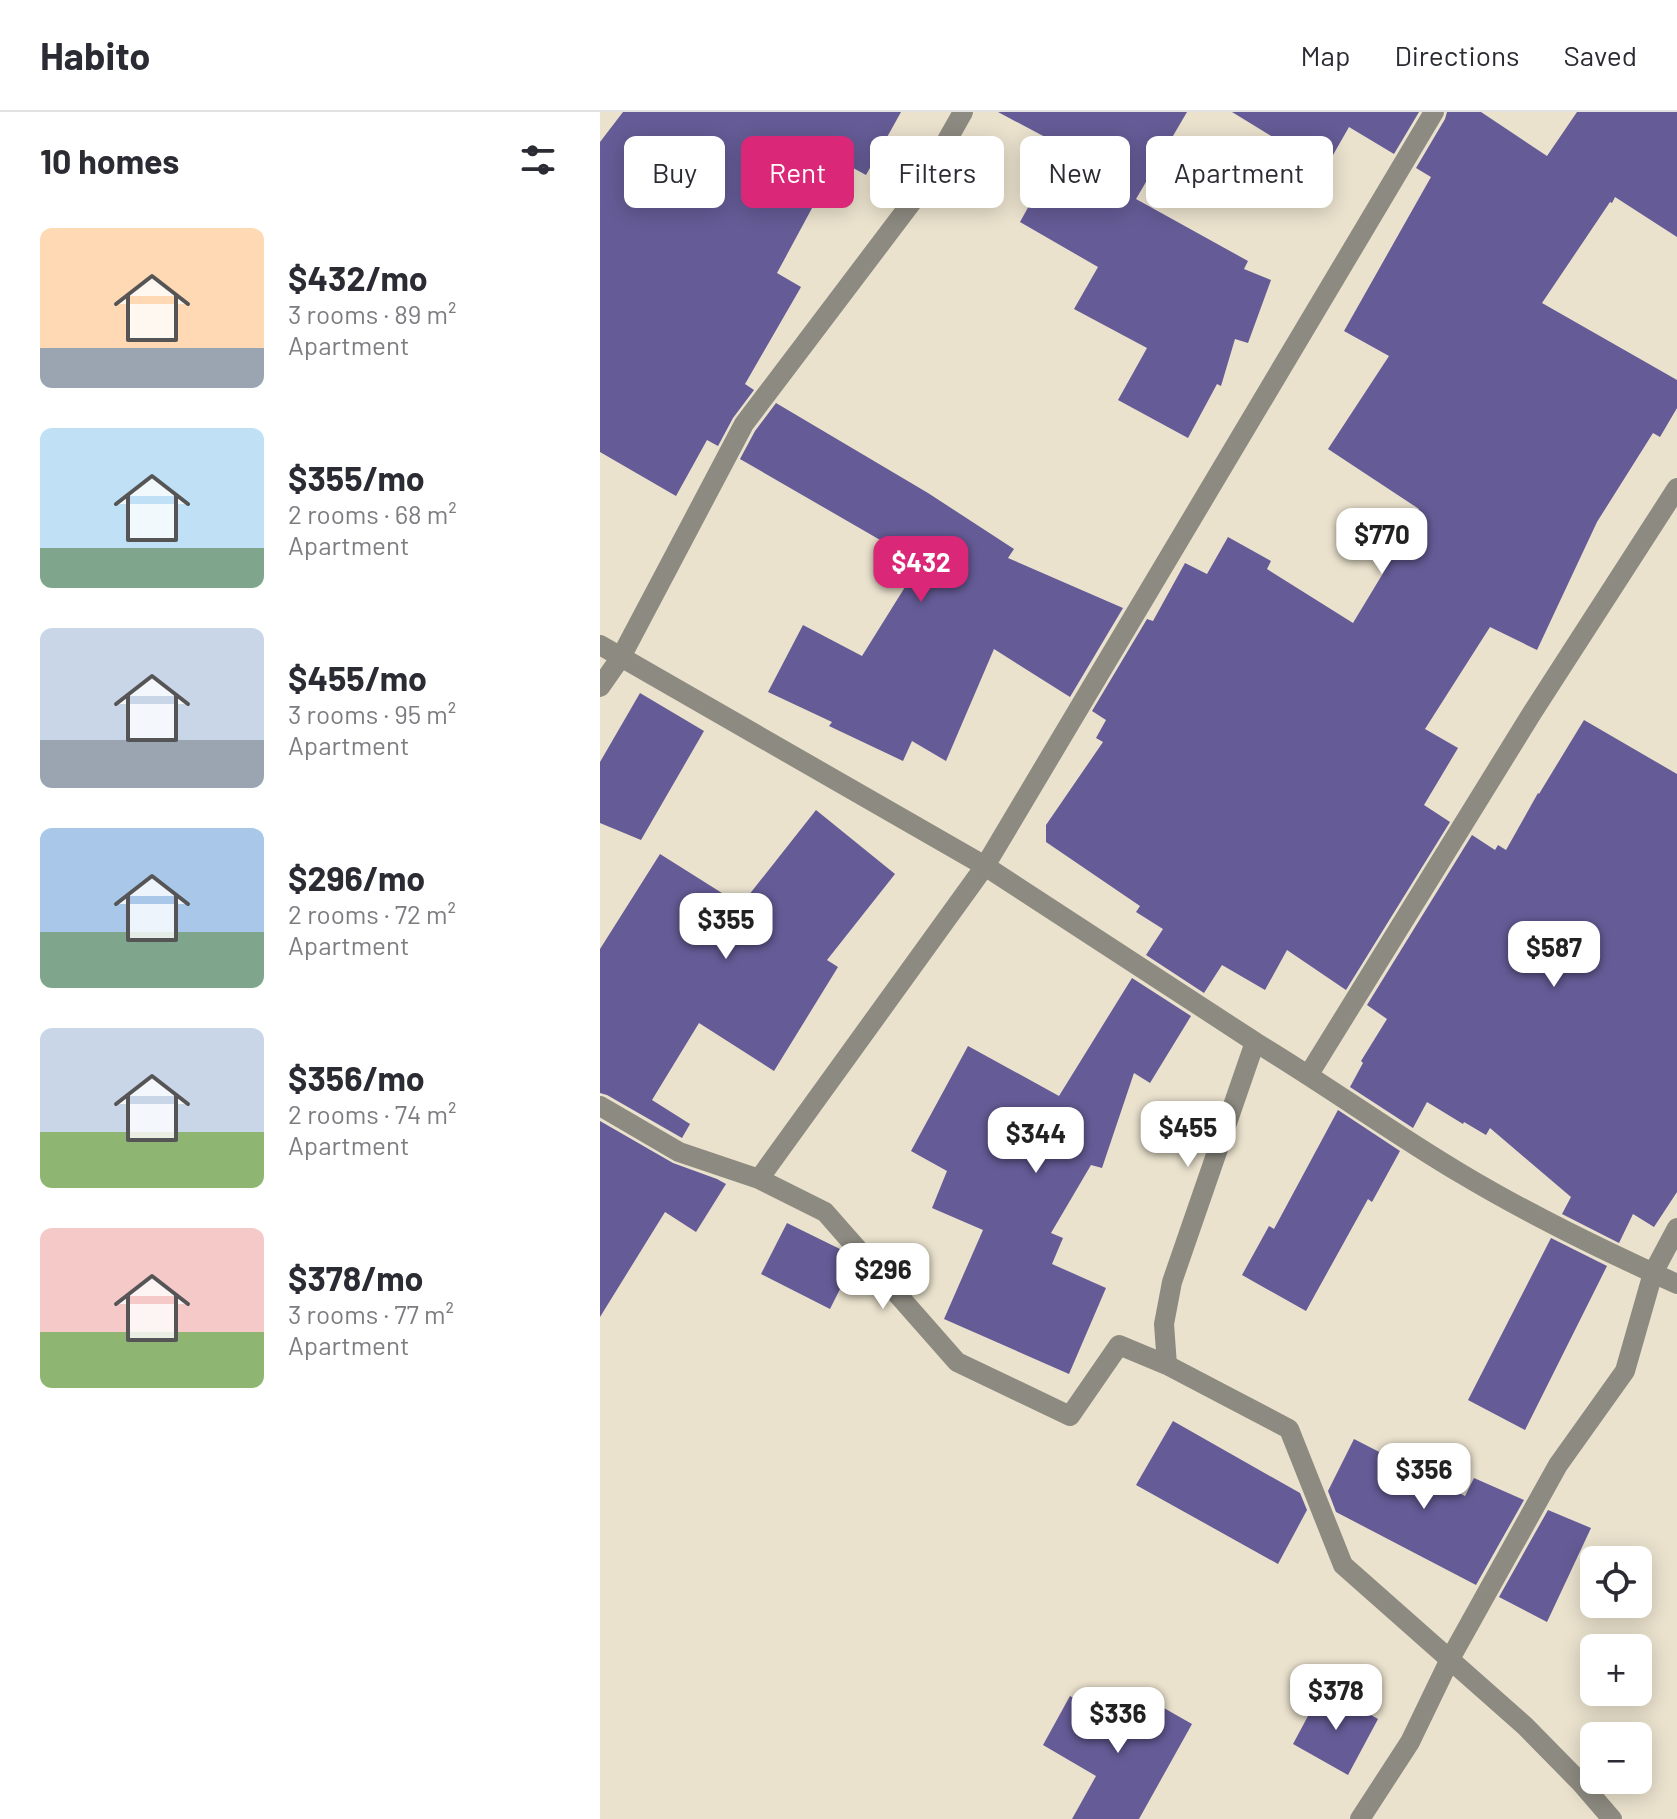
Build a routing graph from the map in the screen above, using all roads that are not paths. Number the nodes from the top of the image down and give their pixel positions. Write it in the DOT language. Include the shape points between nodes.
graph roads {
  1 [pos="963,112"];
  2 [pos="1434,112"];
  3 [pos="1677,488"];
  4 [pos="600,645"];
  5 [pos="621,657"];
  6 [pos="600,687"];
  7 [pos="985,866"];
  8 [pos="1255,1042"];
  9 [pos="1309,1074"];
  10 [pos="600,1106"];
  11 [pos="759,1179"];
  12 [pos="1677,1228"];
  13 [pos="1653,1273"];
  14 [pos="1677,1284"];
  15 [pos="1167,1365"];
  16 [pos="1450,1659"];
  17 [pos="1360,1819"];
  18 [pos="1612,1819"];
  1 -- 5 [label="street" via="912,202 744,424"];
  2 -- 7 [label="street"];
  3 -- 9 [label="street"];
  4 -- 5 [label="street"];
  5 -- 6 [label="street"];
  5 -- 7 [label="street"];
  7 -- 8 [label="street"];
  7 -- 11 [label="street"];
  8 -- 9 [label="street"];
  8 -- 15 [label="street" via="1172,1282 1164,1324"];
  9 -- 13 [label="street" via="1460,1173"];
  10 -- 11 [label="street" via="679,1152"];
  11 -- 15 [label="street" via="825,1212 957,1362 1070,1416 1119,1345"];
  12 -- 13 [label="street"];
  13 -- 14 [label="street"];
  13 -- 16 [label="street" via="1625,1371 1558,1465"];
  15 -- 16 [label="street" via="1289,1429 1343,1565"];
  16 -- 17 [label="street" via="1410,1742"];
  16 -- 18 [label="street" via="1525,1726"];
}
